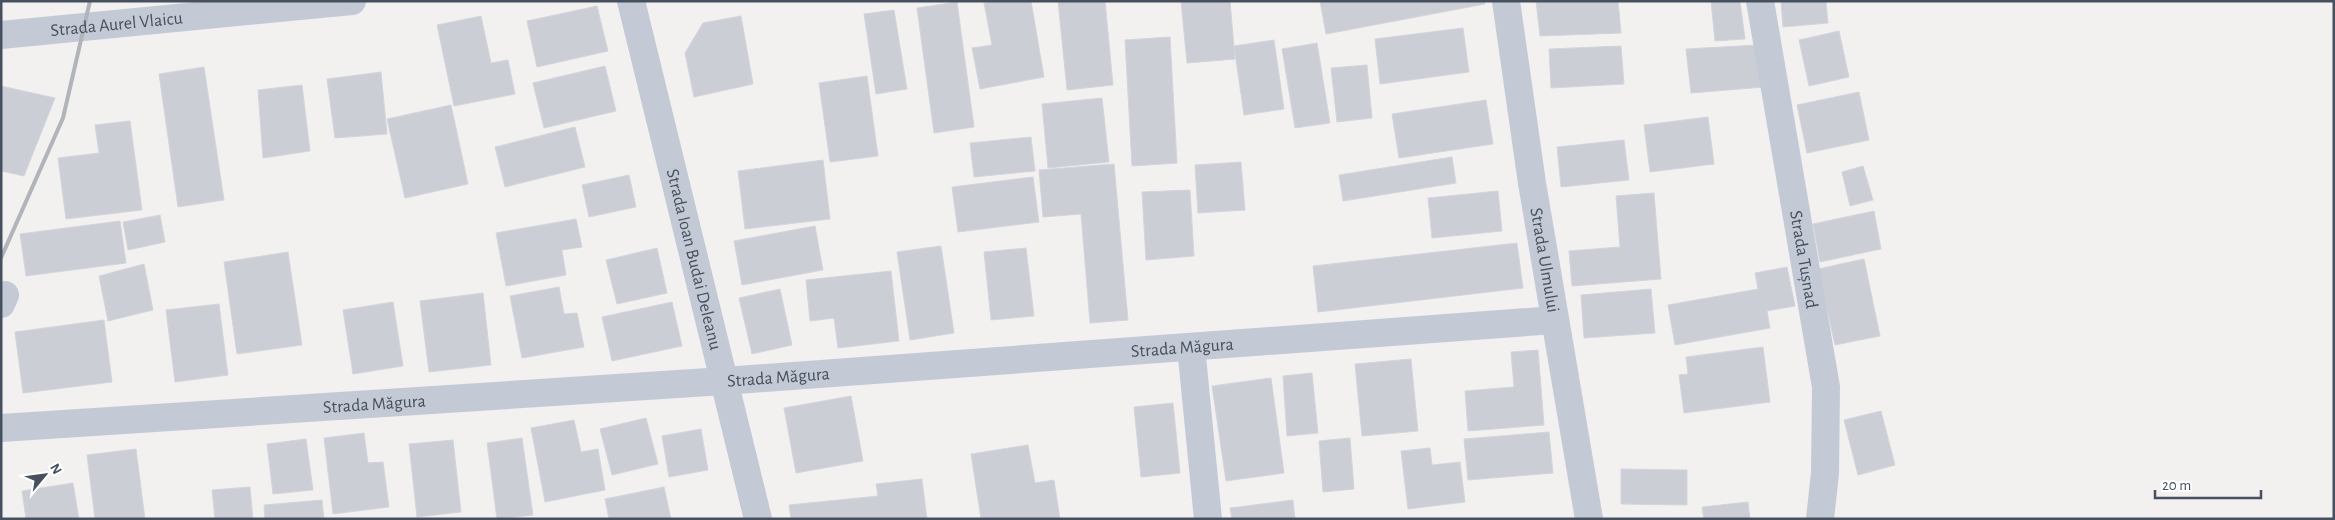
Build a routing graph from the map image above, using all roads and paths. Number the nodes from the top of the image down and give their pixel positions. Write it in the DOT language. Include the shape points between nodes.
graph roads {
  1 [pos="352,1"];
  2 [pos="631,1"];
  3 [pos="1506,1"];
  4 [pos="1760,1"];
  5 [pos="1,35"];
  6 [pos="1555,320"];
  7 [pos="1191,347"];
  8 [pos="724,381"];
  9 [pos="1,428"];
  10 [pos="758,519"];
  11 [pos="1208,519"];
  12 [pos="1589,519"];
  13 [pos="1820,519"];
  1 -- 5 [label="street, Strada Aurel Vlaicu"];
  2 -- 8 [label="street, Strada Ioan Budai Deleanu"];
  3 -- 6 [label="street, Strada Ulmului"];
  4 -- 13 [label="street, Strada Tușnad" via="1826,387 1825,473"];
  6 -- 7 [label="street, Strada Măgura"];
  6 -- 12 [label="street, Strada Ulmului"];
  7 -- 8 [label="street, Strada Măgura"];
  7 -- 11 [label="street"];
  8 -- 9 [label="street, Strada Măgura"];
  8 -- 10 [label="street, Strada Ioan Budai Deleanu"];
}
